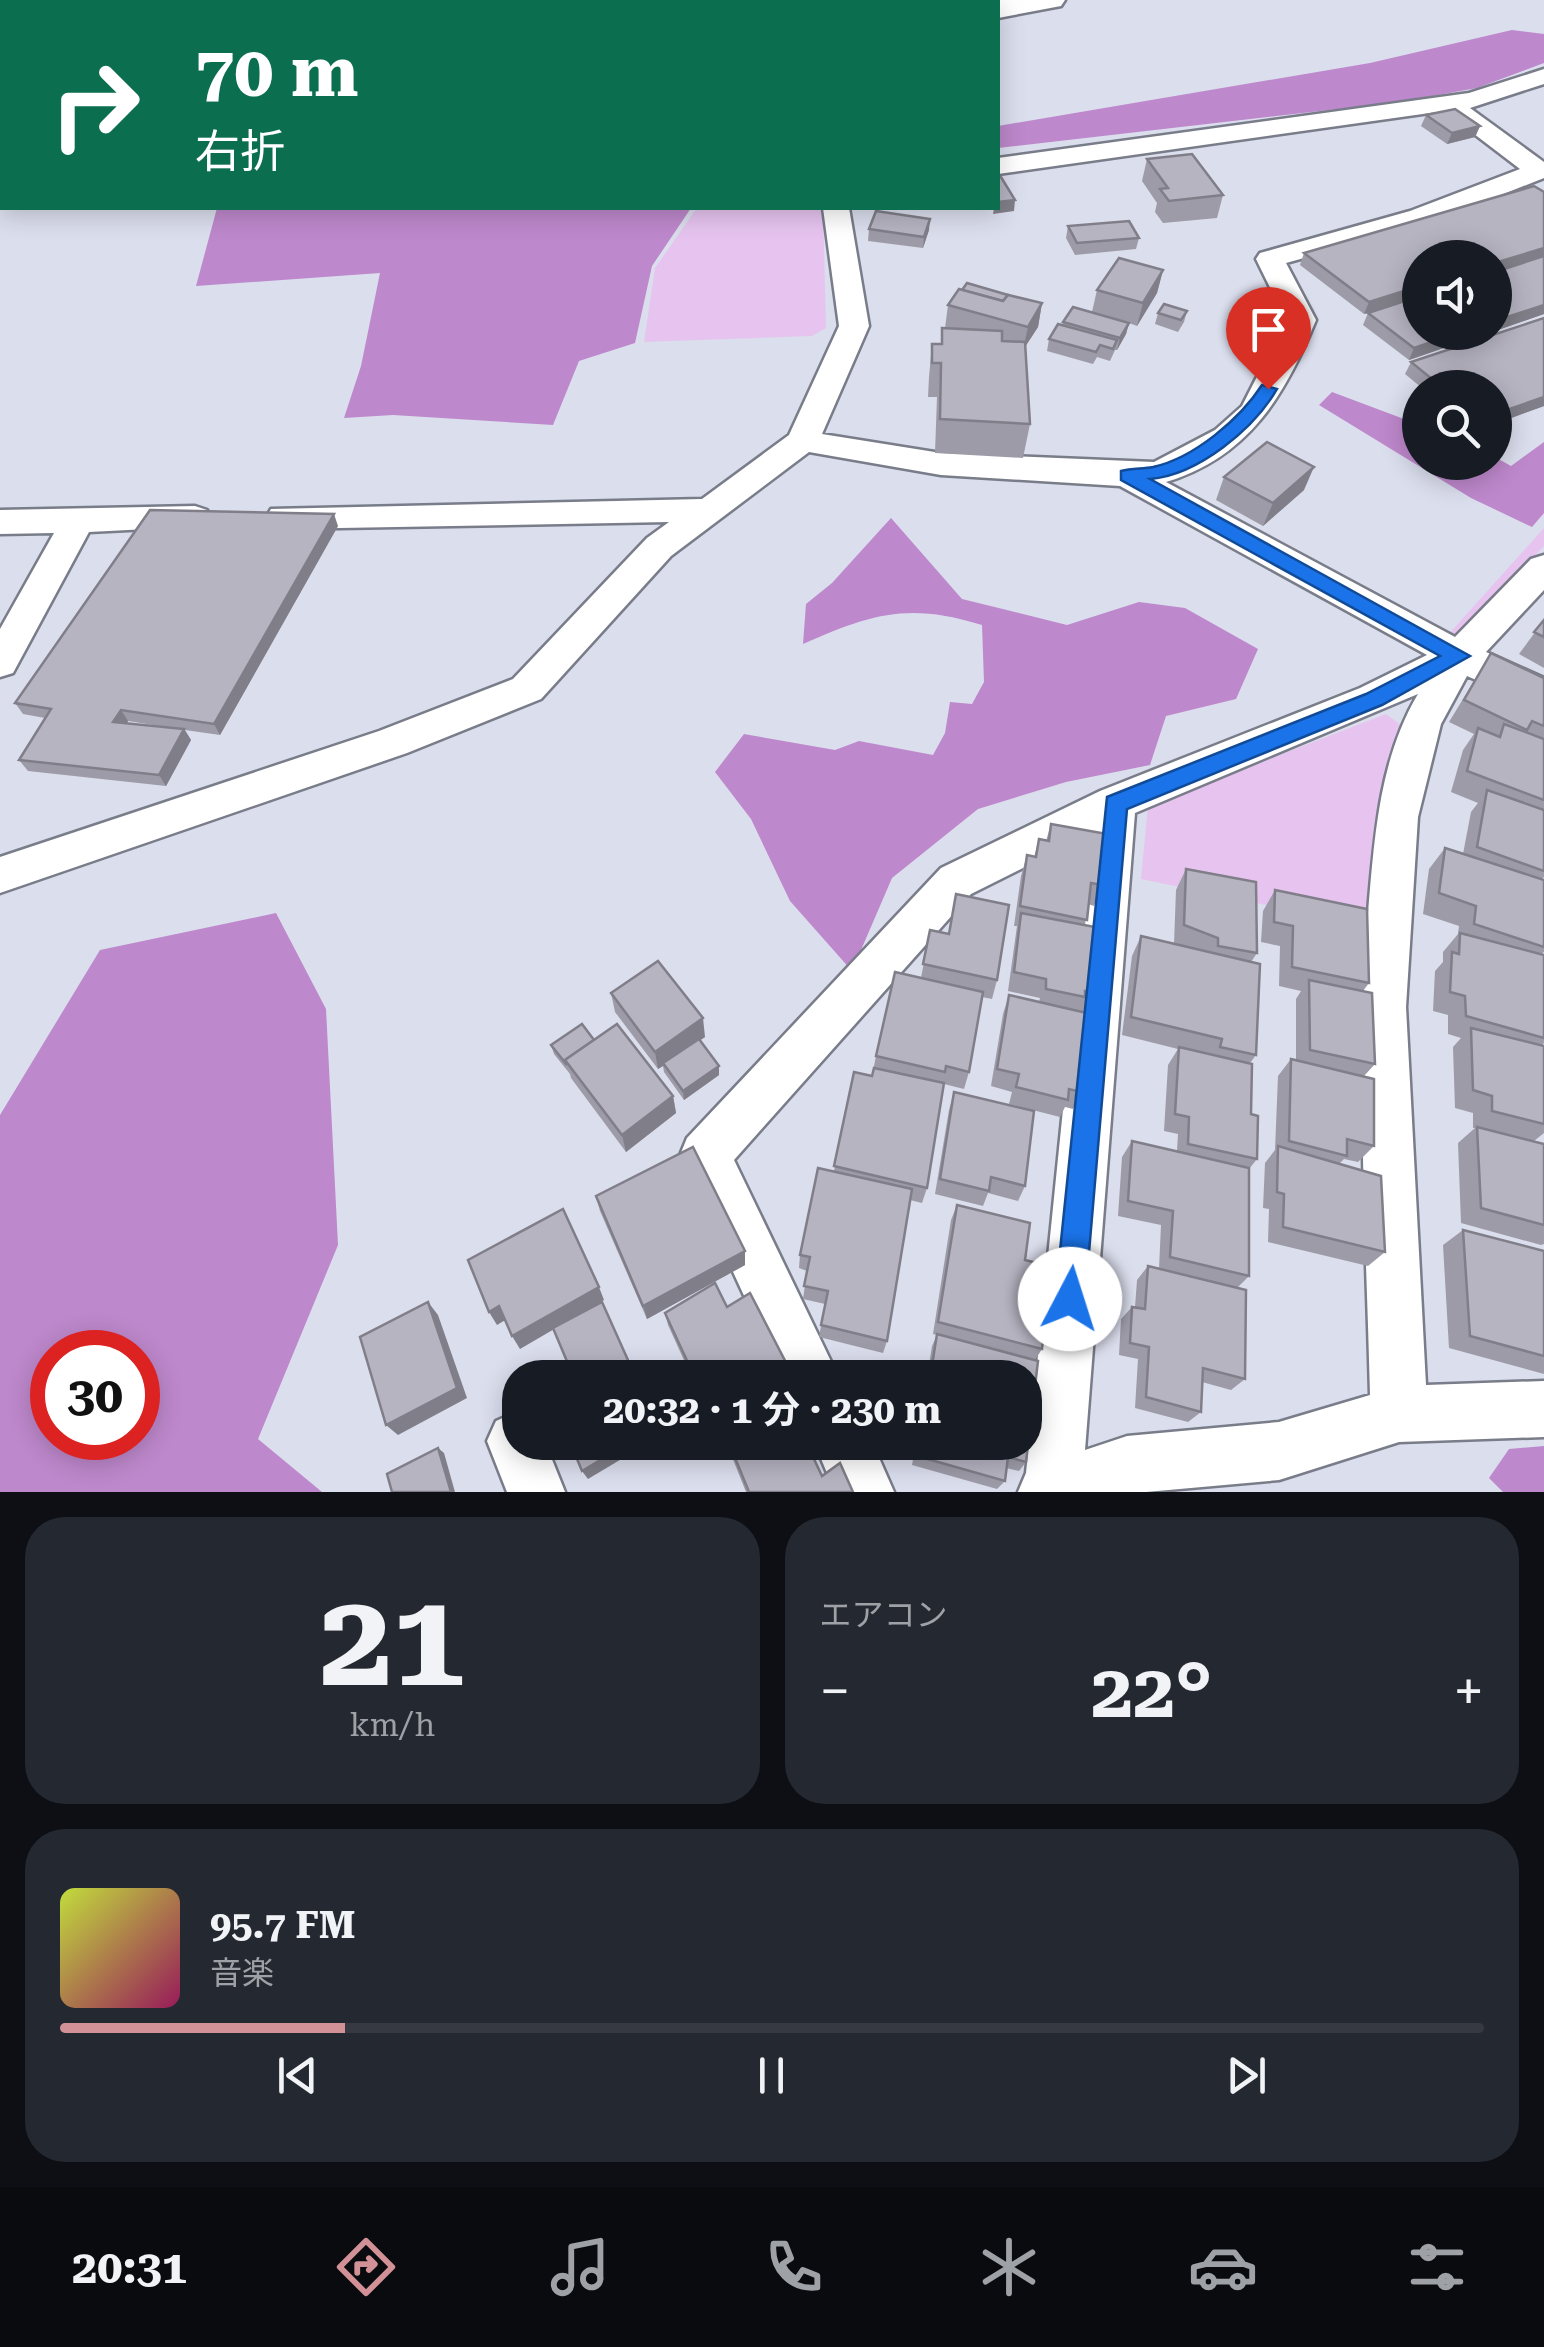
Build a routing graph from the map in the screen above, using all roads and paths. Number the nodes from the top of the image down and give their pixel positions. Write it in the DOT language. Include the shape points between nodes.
graph roads {
  1 [pos="1050,0"];
  2 [pos="1000,9"];
  3 [pos="1544,76"];
  4 [pos="1448,104"];
  5 [pos="1000,166"];
  6 [pos="836,210"];
  7 [pos="803,441"];
  8 [pos="1128,475"];
  9 [pos="704,510"];
  10 [pos="78,520"];
  11 [pos="0,522"];
  12 [pos="1544,568"];
  13 [pos="1459,656"];
  14 [pos="0,662"];
  15 [pos="1544,695"];
  16 [pos="1115,804"];
  17 [pos="0,875"];
  18 [pos="802,1360"];
  19 [pos="1544,1409"];
  20 [pos="1399,1414"];
  21 [pos="851,1460"];
  22 [pos="1050,1491"];
  23 [pos="866,1492"];
  1 -- 2 [label="street"];
  3 -- 4 [label="street"];
  4 -- 5 [label="street"];
  4 -- 8 [label="street" via="1539,171 1420,217 1270,259 1300,320 1254,412 1226,437 1161,472"];
  6 -- 7 [label="street" via="854,326"];
  7 -- 8 [label="street" via="941,464"];
  7 -- 9 [label="street"];
  8 -- 13 [label="street"];
  9 -- 10 [label="street"];
  9 -- 17 [label="street" via="659,547 527,689 393,742"];
  10 -- 11 [label="street"];
  10 -- 14 [label="street"];
  12 -- 13 [label="street"];
  13 -- 15 [label="street"];
  13 -- 16 [label="street" via="1374,700"];
  13 -- 20 [label="street" via="1422,723 1398,818 1386,969"];
  16 -- 18 [label="street" via="956,881 705,1154"];
  16 -- 22 [label="street"];
  19 -- 20 [label="street"];
  20 -- 22 [label="street" via="1279,1450 1128,1465"];
  21 -- 23 [label="street"];
}
